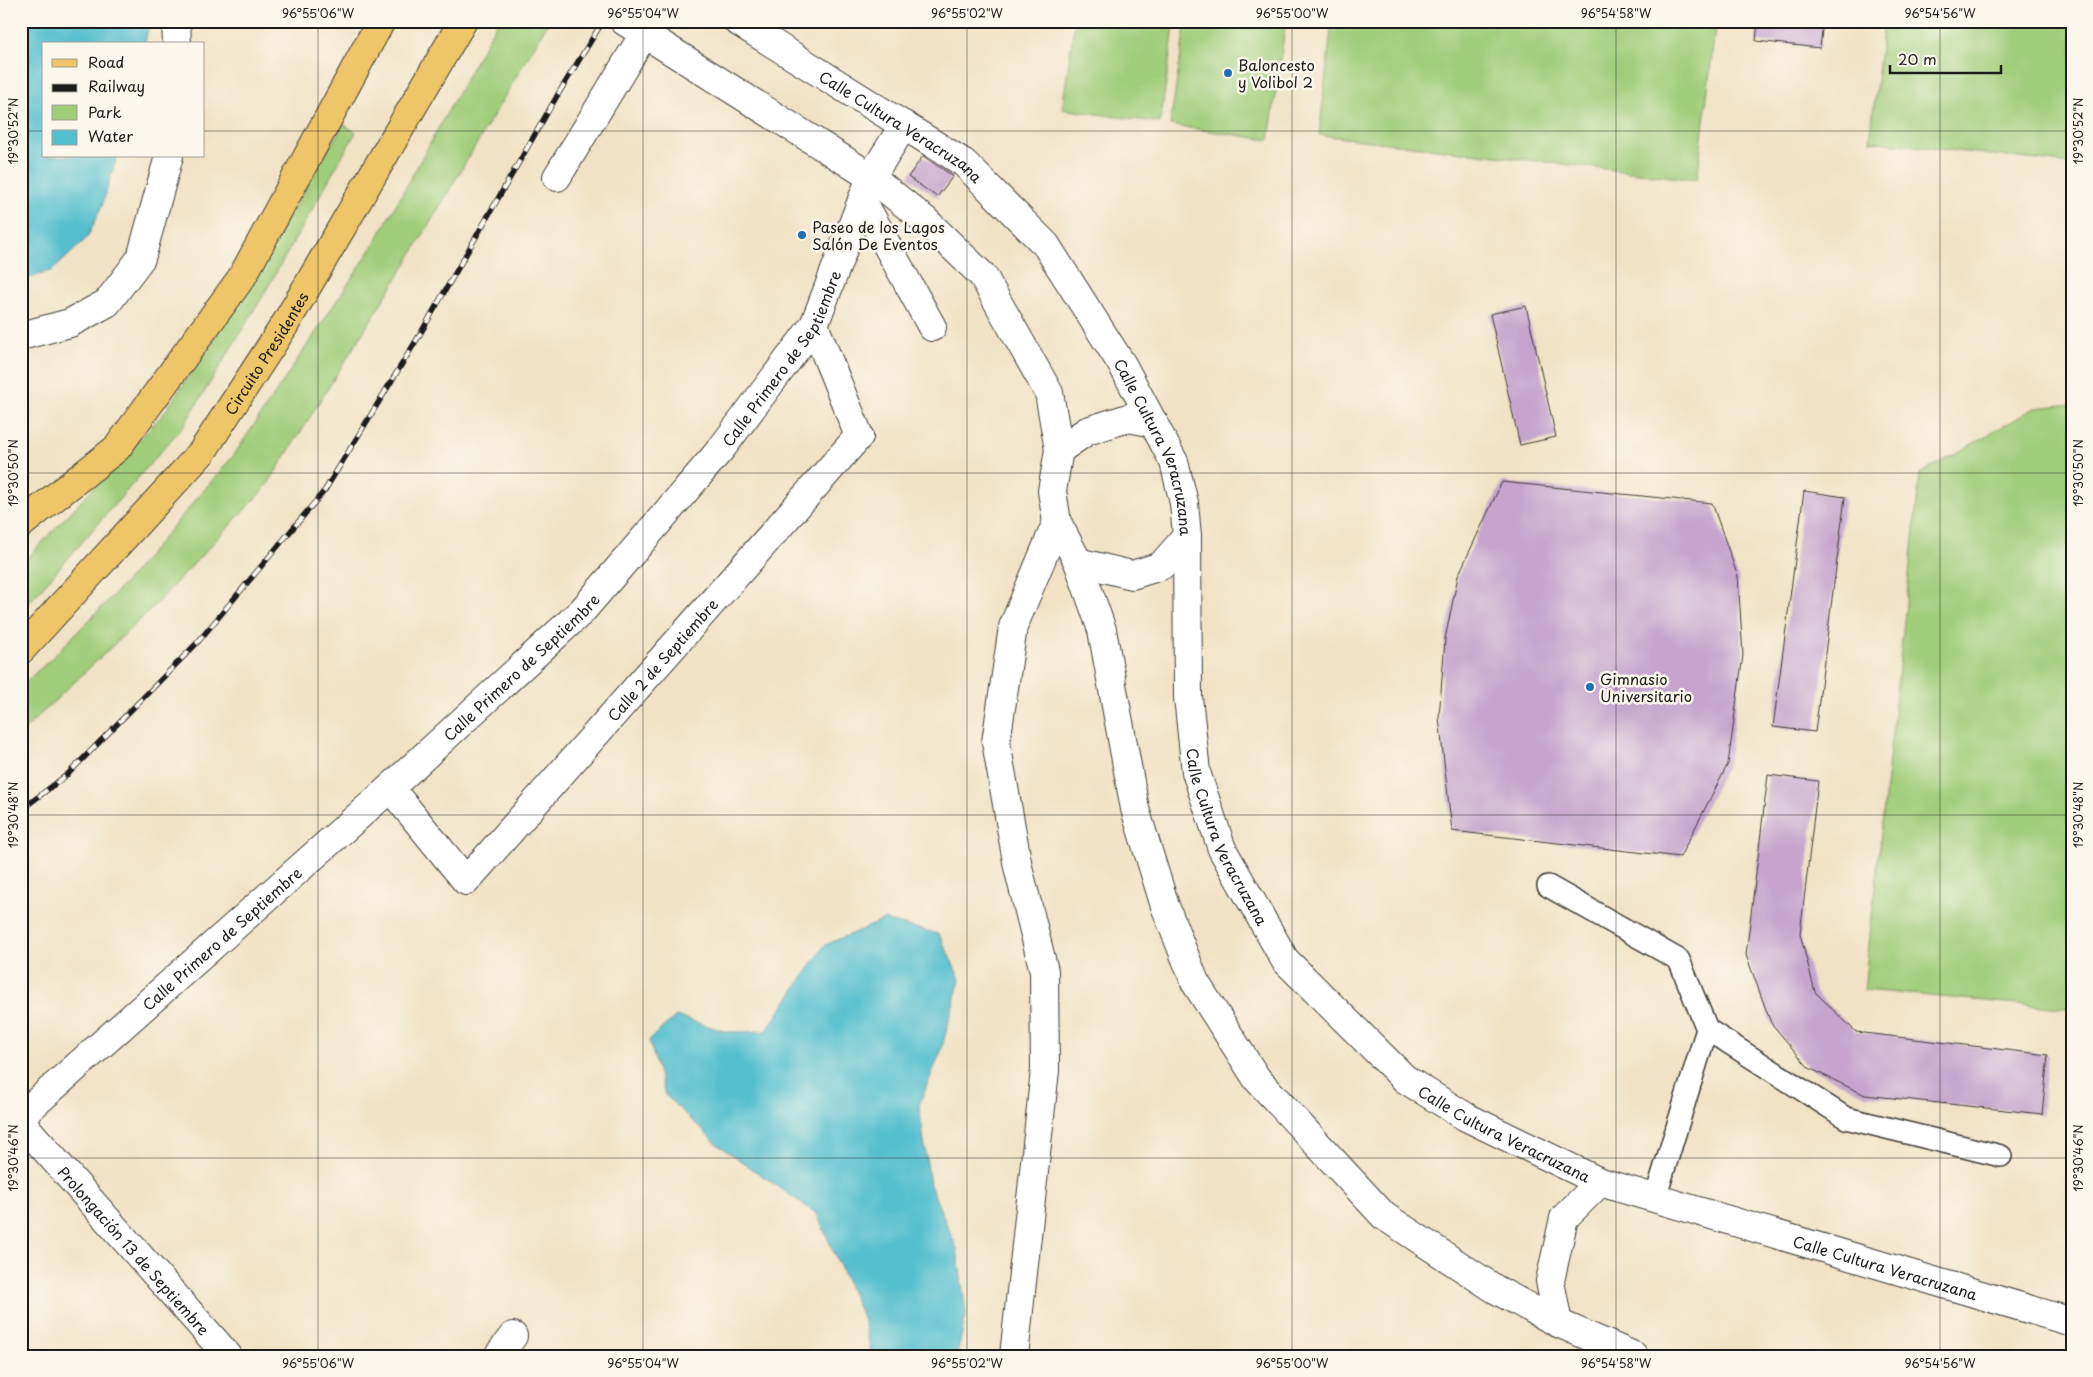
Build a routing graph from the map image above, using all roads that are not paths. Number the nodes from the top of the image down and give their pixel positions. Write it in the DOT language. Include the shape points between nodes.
graph roads {
  1 [pos="176,21"];
  2 [pos="381,21"];
  3 [pos="463,21"];
  4 [pos="737,21"];
  5 [pos="640,26"];
  6 [pos="177,42"];
  7 [pos="904,124"];
  8 [pos="168,158"];
  9 [pos="557,178"];
  10 [pos="866,189"];
  11 [pos="814,325"];
  12 [pos="932,326"];
  13 [pos="21,336"];
  14 [pos="1154,423"];
  15 [pos="1059,450"];
  16 [pos="1057,522"];
  17 [pos="21,524"];
  18 [pos="1187,536"];
  19 [pos="1078,562"];
  20 [pos="21,650"];
  21 [pos="390,788"];
  22 [pos="1548,886"];
  23 [pos="1707,1029"];
  24 [pos="21,1116"];
  25 [pos="21,1122"];
  26 [pos="2002,1156"];
  27 [pos="1600,1182"];
  28 [pos="1655,1199"];
  29 [pos="2072,1322"];
  30 [pos="1558,1323"];
  31 [pos="228,1356"];
  32 [pos="1014,1356"];
  33 [pos="1634,1356"];
  1 -- 6 [label="street"];
  2 -- 17 [label="main road" via="236,285 117,448"];
  3 -- 20 [label="main road, Circuito Presidentes" via="284,326 202,452"];
  4 -- 7 [label="street, Calle Cultura Veracruzana"];
  5 -- 9 [label="street"];
  5 -- 10 [label="street"];
  7 -- 10 [label="street, Calle Primero de Septiembre"];
  7 -- 14 [label="street, Calle Cultura Veracruzana" via="964,163 1046,245 1123,366"];
  8 -- 13 [label="street" via="141,258 108,303 70,324"];
  10 -- 11 [label="street, Calle Primero de Septiembre"];
  10 -- 12 [label="street"];
  10 -- 15 [label="street" via="926,221 983,276 1049,393"];
  11 -- 21 [label="street, Calle Primero de Septiembre" via="721,449 582,611"];
  11 -- 21 [label="street, Calle 2 de Septiembre" via="858,436 466,881"];
  14 -- 15 [label="street" via="1128,418 1087,431"];
  14 -- 18 [label="street, Calle Cultura Veracruzana" via="1174,462 1184,503"];
  15 -- 16 [label="street" via="1052,491"];
  16 -- 19 [label="street"];
  16 -- 32 [label="street" via="1013,626 996,742 1018,867 1044,971 1045,1070"];
  18 -- 19 [label="street" via="1161,566 1132,575"];
  18 -- 27 [label="street, Calle Cultura Veracruzana" via="1188,697 1196,772 1222,850 1286,960 1405,1079 1466,1117"];
  19 -- 30 [label="street" via="1102,630 1135,809 1165,906 1195,982 1257,1079 1384,1216 1495,1289"];
  21 -- 24 [label="street, Calle Primero de Septiembre"];
  22 -- 23 [label="lane" via="1679,960"];
  23 -- 26 [label="lane" via="1846,1118"];
  23 -- 28 [label="lane"];
  25 -- 31 [label="street, Prolongación 13 de Septiembre"];
  27 -- 28 [label="street, Calle Cultura Veracruzana"];
  27 -- 30 [label="street" via="1564,1218 1550,1281"];
  28 -- 29 [label="street, Calle Cultura Veracruzana"];
  30 -- 33 [label="street"];
}
